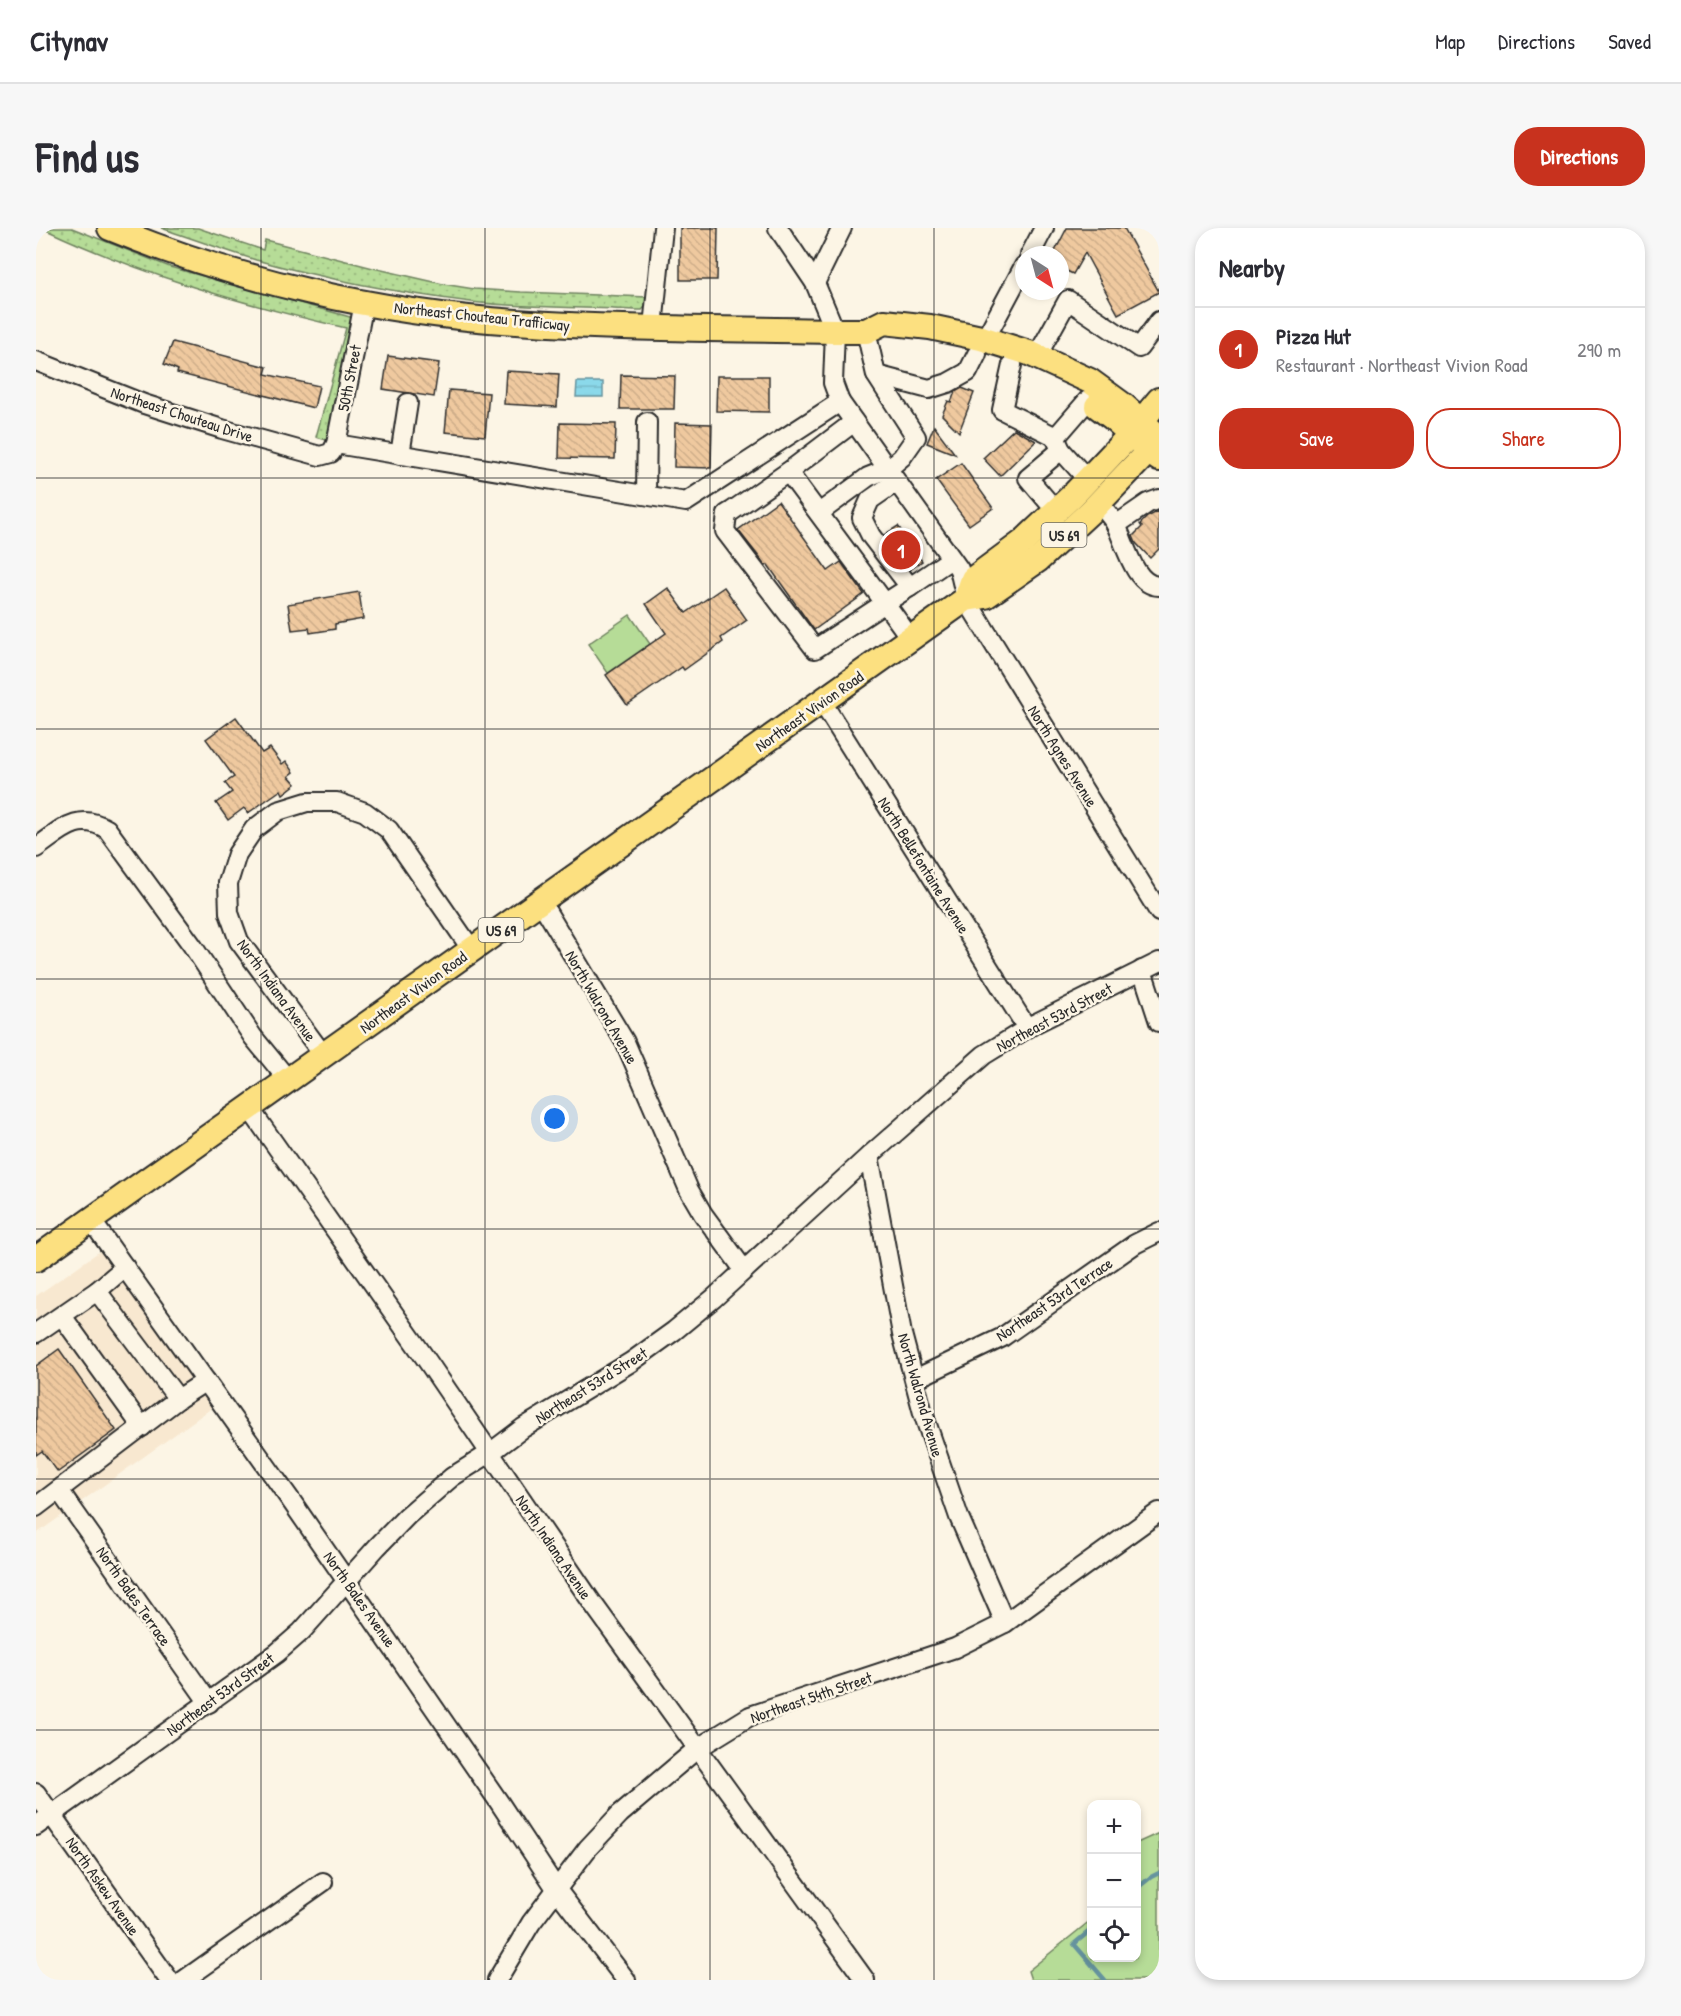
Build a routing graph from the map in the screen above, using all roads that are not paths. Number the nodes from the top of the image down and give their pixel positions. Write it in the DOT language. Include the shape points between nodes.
graph roads {
  1 [pos="110,228"];
  2 [pos="663,228"];
  3 [pos="778,228"];
  4 [pos="842,228"];
  5 [pos="1044,228"];
  6 [pos="1035,246"];
  7 [pos="815,283"];
  8 [pos="1015,283"];
  9 [pos="364,303"];
  10 [pos="1159,321"];
  11 [pos="653,327"];
  12 [pos="835,331"];
  13 [pos="866,331"];
  14 [pos="981,347"];
  15 [pos="1037,356"];
  16 [pos="36,361"];
  17 [pos="1012,365"];
  18 [pos="876,375"];
  19 [pos="1088,400"];
  20 [pos="1159,400"];
  21 [pos="840,402"];
  22 [pos="408,404"];
  23 [pos="647,422"];
  24 [pos="854,422"];
  25 [pos="1150,441"];
  26 [pos="1058,444"];
  27 [pos="333,448"];
  28 [pos="400,455"];
  29 [pos="789,472"];
  30 [pos="892,476"];
  31 [pos="1088,480"];
  32 [pos="646,495"];
  33 [pos="1159,499"];
  34 [pos="1099,502"];
  35 [pos="1056,511"];
  36 [pos="819,513"];
  37 [pos="1116,525"];
  38 [pos="951,559"];
  39 [pos="1159,586"];
  40 [pos="910,587"];
  41 [pos="966,599"];
  42 [pos="885,603"];
  43 [pos="911,639"];
  44 [pos="822,702"];
  45 [pos="36,848"];
  46 [pos="541,902"];
  47 [pos="1159,912"];
  48 [pos="472,950"];
  49 [pos="1159,962"];
  50 [pos="1142,970"];
  51 [pos="1159,1022"];
  52 [pos="1027,1028"];
  53 [pos="324,1056"];
  54 [pos="289,1081"];
  55 [pos="250,1109"];
  56 [pos="869,1156"];
  57 [pos="91,1220"];
  58 [pos="1159,1232"];
  59 [pos="36,1259"];
  60 [pos="125,1267"];
  61 [pos="744,1270"];
  62 [pos="97,1291"];
  63 [pos="62,1316"];
  64 [pos="36,1333"];
  65 [pos="915,1379"];
  66 [pos="206,1381"];
  67 [pos="178,1399"];
  68 [pos="142,1426"];
  69 [pos="490,1452"];
  70 [pos="59,1490"];
  71 [pos="36,1507"];
  72 [pos="1159,1512"];
  73 [pos="347,1581"];
  74 [pos="1005,1623"];
  75 [pos="209,1702"];
  76 [pos="698,1748"];
  77 [pos="36,1792"];
  78 [pos="52,1815"];
  79 [pos="36,1826"];
  80 [pos="323,1882"];
  81 [pos="557,1890"];
  82 [pos="169,1980"];
  83 [pos="184,1980"];
  84 [pos="497,1980"];
  85 [pos="626,1980"];
  86 [pos="865,1980"];
  1 -- 9 [label="main road, Northeast Chouteau Trafficway" via="242,274"];
  2 -- 11 [label="street"];
  3 -- 7 [label="street"];
  4 -- 7 [label="street"];
  5 -- 6 [label="street"];
  7 -- 12 [label="street"];
  8 -- 14 [label="street"];
  9 -- 11 [label="main road, Northeast Chouteau Trafficway" via="515,322"];
  9 -- 27 [label="street, 50th Street"];
  10 -- 15 [label="street" via="1139,348 1068,300"];
  11 -- 12 [label="main road, Northeast Chouteau Trafficway"];
  12 -- 13 [label="main road, Northeast Chouteau Trafficway"];
  12 -- 21 [label="street" via="833,383"];
  13 -- 14 [label="main road, Northeast Chouteau Trafficway" via="884,322 930,327"];
  13 -- 18 [label="street"];
  14 -- 15 [label="main road, Northeast Chouteau Trafficway"];
  14 -- 17 [label="main road, Northeast Chouteau Trafficway"];
  14 -- 18 [label="street" via="968,372 948,383 929,388"];
  15 -- 25 [label="main road, Northeast Chouteau Trafficway" via="1090,381"];
  16 -- 27 [label="street, Northeast Chouteau Drive" via="144,404 222,429 320,456"];
  17 -- 19 [label="main road, Northeast Chouteau Trafficway"];
  17 -- 26 [label="street" via="1002,410"];
  18 -- 30 [label="street" via="916,437"];
  19 -- 25 [label="main road, Northeast Chouteau Trafficway"];
  19 -- 26 [label="street"];
  20 -- 25 [label="main road, Northeast Vivion Road / US 69"];
  21 -- 24 [label="street, North Agnes Avenue"];
  21 -- 32 [label="street, Northeast Chouteau Drive" via="686,502"];
  22 -- 28 [label="street"];
  23 -- 32 [label="street"];
  24 -- 29 [label="street"];
  24 -- 30 [label="street, North Agnes Avenue"];
  25 -- 31 [label="main road, Northeast Vivion Road / US 69"];
  25 -- 34 [label="main road, Northeast Vivion Road / US 69"];
  26 -- 31 [label="street"];
  26 -- 35 [label="street" via="1028,478"];
  27 -- 28 [label="street, Northeast Chouteau Drive"];
  28 -- 32 [label="street, Northeast Chouteau Drive"];
  29 -- 36 [label="street"];
  29 -- 42 [label="street" via="727,514 725,531 815,649"];
  30 -- 36 [label="street" via="868,477"];
  30 -- 38 [label="street, North Agnes Avenue"];
  30 -- 40 [label="street" via="870,500 862,518"];
  31 -- 35 [label="main road, Northeast Vivion Road / US 69"];
  33 -- 37 [label="street"];
  34 -- 37 [label="street"];
  34 -- 41 [label="main road, Northeast Vivion Road / US 69" via="1038,560 986,596"];
  35 -- 41 [label="main road, Northeast Vivion Road / US 69" via="1023,542 973,579"];
  36 -- 42 [label="street"];
  37 -- 39 [label="street" via="1136,569 1148,583"];
  38 -- 40 [label="street"];
  38 -- 41 [label="street, North Agnes Avenue" via="959,569"];
  40 -- 42 [label="street"];
  41 -- 43 [label="main road, Northeast Vivion Road / US 69"];
  41 -- 47 [label="street, North Agnes Avenue"];
  42 -- 43 [label="street"];
  43 -- 44 [label="main road, Northeast Vivion Road / US 69"];
  44 -- 46 [label="main road, Northeast Vivion Road / US 69"];
  44 -- 52 [label="street, North Bellefontaine Avenue"];
  45 -- 54 [label="street" via="84,820 107,829"];
  46 -- 48 [label="main road, Northeast Vivion Road / US 69"];
  46 -- 61 [label="street, North Walrond Avenue" via="625,1042 689,1190"];
  48 -- 53 [label="main road, Northeast Vivion Road / US 69"];
  48 -- 53 [label="street, North Indiana Avenue" via="389,830 365,812 337,802 307,802 278,812 254,829 237,854 228,882 229,913 239,941"];
  49 -- 50 [label="street, Northeast 53rd Street"];
  50 -- 51 [label="street"];
  50 -- 52 [label="street, Northeast 53rd Street"];
  52 -- 56 [label="street, Northeast 53rd Street" via="984,1055"];
  53 -- 54 [label="main road, Northeast Vivion Road / US 69"];
  54 -- 55 [label="main road, Northeast Vivion Road / US 69"];
  55 -- 57 [label="main road, Northeast Vivion Road / US 69"];
  55 -- 69 [label="street, North Indiana Avenue"];
  56 -- 61 [label="street, Northeast 53rd Street"];
  56 -- 65 [label="street, North Walrond Avenue" via="902,1334"];
  57 -- 59 [label="main road, Northeast Vivion Road / US 69"];
  57 -- 60 [label="street, North Bales Avenue"];
  58 -- 65 [label="street, Northeast 53rd Terrace" via="1135,1244 1000,1338"];
  60 -- 62 [label="street"];
  60 -- 66 [label="street, North Bales Avenue"];
  61 -- 69 [label="street, Northeast 53rd Street" via="665,1338"];
  62 -- 63 [label="street"];
  62 -- 67 [label="street"];
  63 -- 64 [label="street"];
  63 -- 68 [label="street"];
  65 -- 74 [label="street, North Walrond Avenue" via="959,1517"];
  66 -- 67 [label="street"];
  66 -- 73 [label="street, North Bales Avenue"];
  67 -- 68 [label="street"];
  68 -- 70 [label="street"];
  69 -- 73 [label="street, Northeast 53rd Street" via="452,1477 408,1516"];
  69 -- 76 [label="street, North Indiana Avenue" via="591,1601"];
  70 -- 71 [label="street"];
  70 -- 75 [label="street, North Bales Terrace"];
  72 -- 74 [label="street, Northeast 54th Street"];
  73 -- 75 [label="street, Northeast 53rd Street" via="293,1639"];
  73 -- 81 [label="street, North Bales Avenue"];
  74 -- 76 [label="street, Northeast 54th Street" via="956,1648 750,1716"];
  75 -- 78 [label="street, Northeast 53rd Street"];
  76 -- 81 [label="street, Northeast 54th Street" via="620,1815 588,1848"];
  76 -- 86 [label="street, North Indiana Avenue"];
  77 -- 78 [label="street, North Askew Avenue"];
  78 -- 79 [label="street, Northeast 53rd Street"];
  78 -- 82 [label="street, North Askew Avenue"];
  80 -- 83 [label="street"];
  81 -- 84 [label="street, Northeast 54th Street" via="531,1923"];
  81 -- 85 [label="street, North Bales Avenue"];
}
